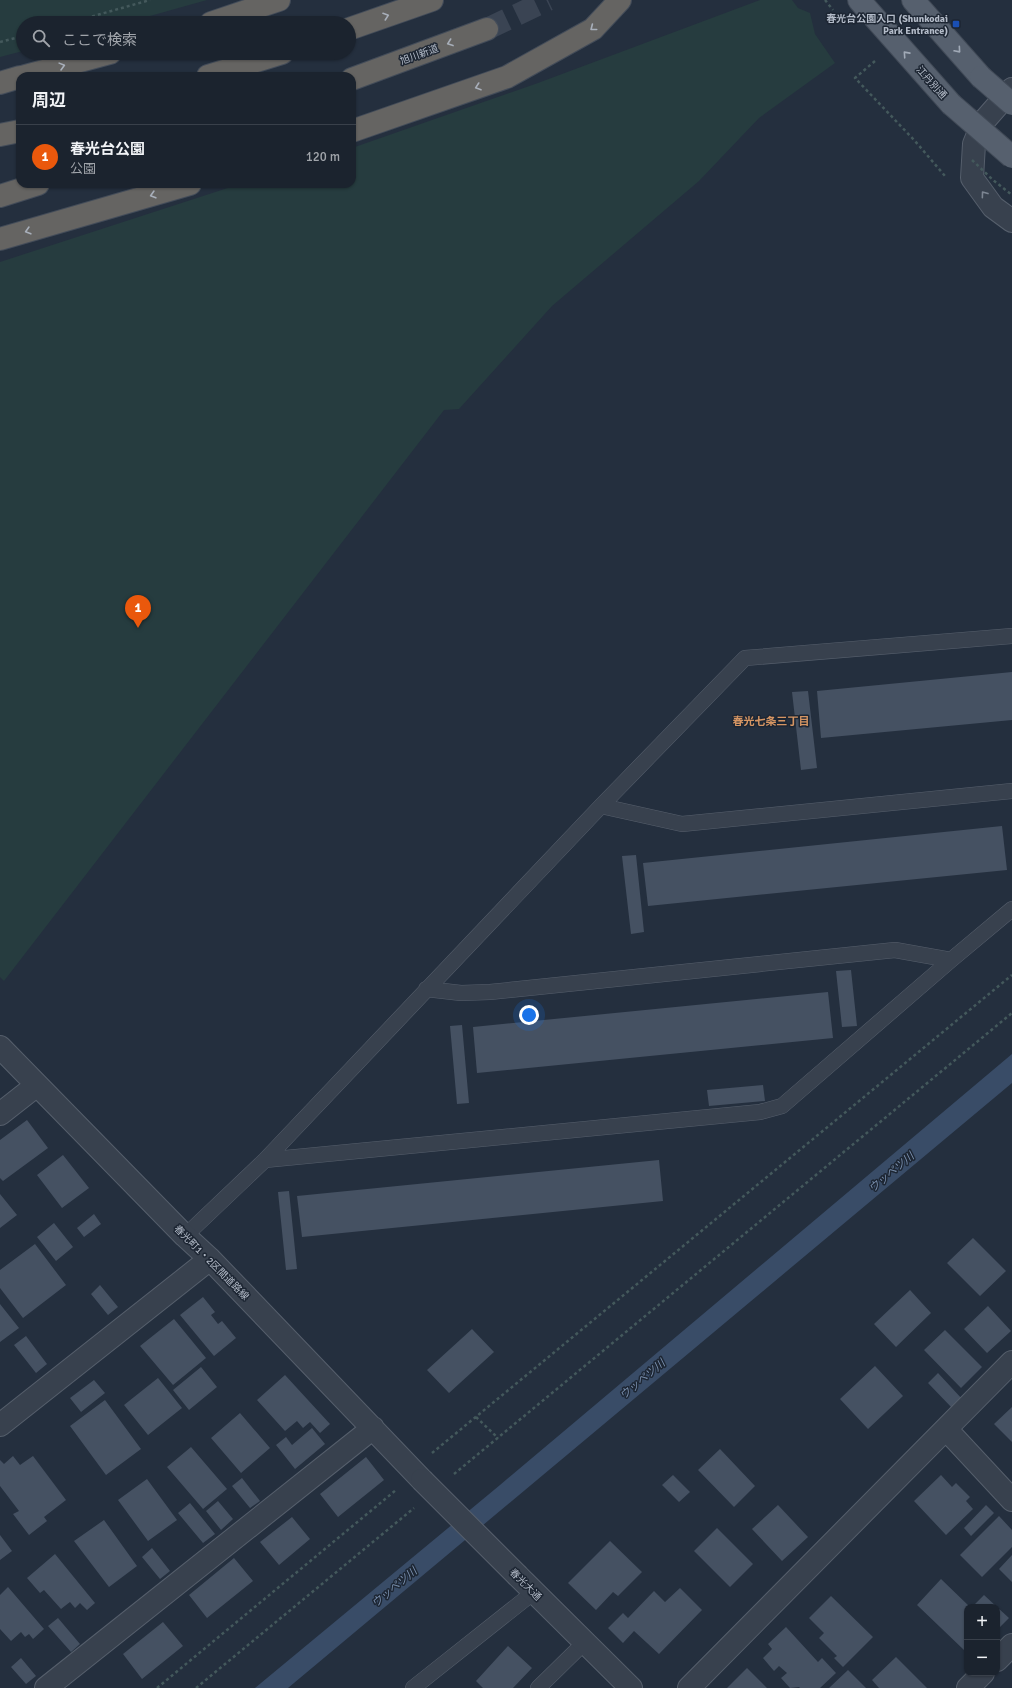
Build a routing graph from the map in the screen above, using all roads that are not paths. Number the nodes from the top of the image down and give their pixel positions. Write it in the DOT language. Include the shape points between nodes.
graph roads {
  1 [pos="279,0"];
  2 [pos="432,0"];
  3 [pos="620,0"];
  4 [pos="859,0"];
  5 [pos="913,0"];
  6 [pos="232,16"];
  7 [pos="356,27"];
  8 [pos="487,29"];
  9 [pos="84,60"];
  10 [pos="259,60"];
  11 [pos="40,72"];
  12 [pos="221,72"];
  13 [pos="16,78"];
  14 [pos="356,78"];
  15 [pos="0,83"];
  16 [pos="1012,89"];
  17 [pos="1012,104"];
  18 [pos="356,130"];
  19 [pos="16,132"];
  20 [pos="0,135"];
  21 [pos="1012,157"];
  22 [pos="25,188"];
  23 [pos="176,188"];
  24 [pos="0,196"];
  25 [pos="1012,221"];
  26 [pos="0,239"];
  27 [pos="1012,636"];
  28 [pos="1012,791"];
  29 [pos="600,806"];
  30 [pos="1012,909"];
  31 [pos="951,960"];
  32 [pos="426,988"];
  33 [pos="0,1047"];
  34 [pos="37,1086"];
  35 [pos="0,1114"];
  36 [pos="265,1160"];
  37 [pos="185,1236"];
  38 [pos="210,1259"];
  39 [pos="1012,1362"];
  40 [pos="0,1425"];
  41 [pos="373,1428"];
  42 [pos="946,1429"];
  43 [pos="422,1480"];
  44 [pos="1012,1500"];
  45 [pos="534,1592"];
  46 [pos="585,1642"];
  47 [pos="1012,1645"];
  48 [pos="1000,1657"];
  49 [pos="980,1676"];
  50 [pos="46,1688"];
  51 [pos="413,1688"];
  52 [pos="538,1688"];
  53 [pos="630,1688"];
  54 [pos="689,1688"];
  55 [pos="968,1688"];
  1 -- 6 [label="highway"];
  7 -- 2 [label="highway, one-way"];
  3 -- 18 [label="highway, one-way" via="593,29 507,76"];
  21 -- 4 [label="main road, 江丹別通, one-way, bridge" via="951,104"];
  5 -- 17 [label="main road, one-way, bridge" via="981,77"];
  8 -- 14 [label="highway, 旭川新道, one-way"];
  11 -- 9 [label="highway, one-way"];
  10 -- 12 [label="highway"];
  13 -- 15 [label="highway"];
  25 -- 16 [label="street, one-way" via="993,207 972,178 974,144 983,122"];
  19 -- 20 [label="highway"];
  22 -- 24 [label="highway"];
  23 -- 26 [label="highway, one-way"];
  27 -- 29 [label="lane" via="745,658"];
  28 -- 29 [label="lane" via="682,824"];
  29 -- 32 [label="lane"];
  30 -- 31 [label="lane"];
  31 -- 32 [label="lane" via="895,950 490,992 461,994"];
  31 -- 36 [label="lane" via="782,1106 760,1112"];
  32 -- 36 [label="lane"];
  33 -- 34 [label="street, 春光町1・2区間道路線"];
  34 -- 35 [label="street"];
  34 -- 37 [label="street, 春光町1・2区間道路線"];
  36 -- 37 [label="lane"];
  37 -- 38 [label="street, 春光町1・2区間道路線"];
  38 -- 40 [label="street"];
  38 -- 41 [label="street, 春光町1・2区間道路線"];
  39 -- 42 [label="street"];
  41 -- 43 [label="street, 春光町1・2区間道路線"];
  41 -- 50 [label="street"];
  42 -- 44 [label="street"];
  42 -- 54 [label="street"];
  43 -- 45 [label="street, 春光大通, bridge"];
  45 -- 46 [label="street, 春光大通"];
  45 -- 51 [label="lane"];
  46 -- 52 [label="lane"];
  46 -- 53 [label="street, 春光大通"];
  47 -- 48 [label="street"];
  49 -- 55 [label="street"];
}
